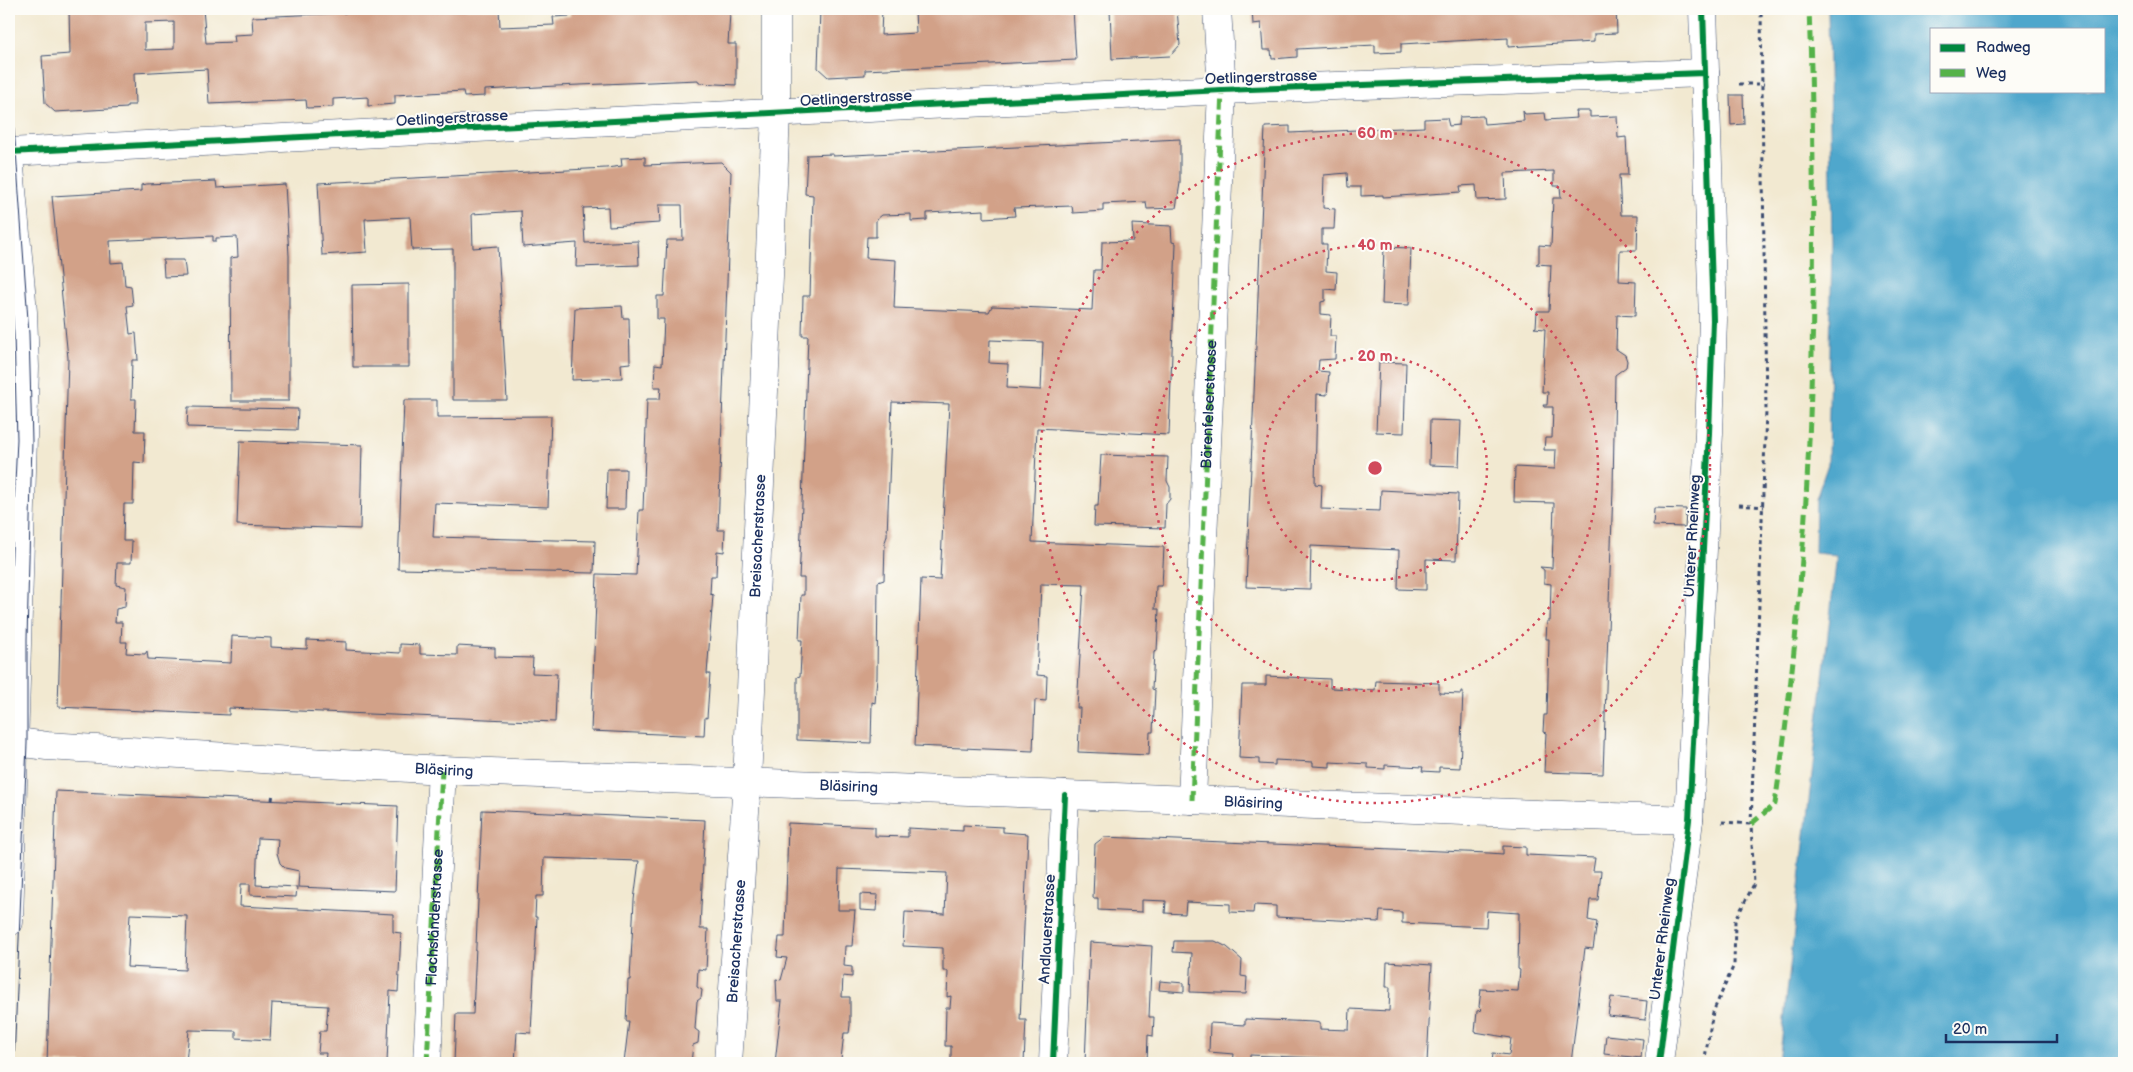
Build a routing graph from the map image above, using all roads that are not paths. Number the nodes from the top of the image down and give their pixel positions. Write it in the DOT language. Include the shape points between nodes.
graph roads {
  1 [pos="776,9"];
  2 [pos="1217,9"];
  3 [pos="1703,9"];
  4 [pos="1705,73"];
  5 [pos="1222,90"];
  6 [pos="776,115"];
  7 [pos="9,152"];
  8 [pos="9,158"];
  9 [pos="12,742"];
  10 [pos="442,770"];
  11 [pos="747,782"];
  12 [pos="1065,795"];
  13 [pos="1192,800"];
  14 [pos="1689,820"];
  15 [pos="9,922"];
  16 [pos="427,1063"];
  17 [pos="728,1063"];
  18 [pos="1053,1063"];
  19 [pos="1660,1063"];
  1 -- 6 [label="street, Breisacherstrasse"];
  2 -- 5 [label="street, Bärenfelserstrasse"];
  3 -- 4 [label="street, Unterer Rheinweg"];
  4 -- 5 [label="street, Oetlingerstrasse"];
  4 -- 14 [label="street, Unterer Rheinweg" via="1713,320"];
  5 -- 6 [label="street, Oetlingerstrasse"];
  5 -- 13 [label="street, Bärenfelserstrasse"];
  6 -- 7 [label="street, Oetlingerstrasse"];
  6 -- 11 [label="street, Breisacherstrasse"];
  8 -- 9 [label="street" via="25,367"];
  9 -- 10 [label="street, Bläsiring"];
  9 -- 15 [label="street"];
  10 -- 11 [label="street, Bläsiring"];
  10 -- 16 [label="street, Flachsländerstrasse"];
  11 -- 12 [label="street, Bläsiring"];
  11 -- 17 [label="street, Breisacherstrasse"];
  12 -- 13 [label="street, Bläsiring"];
  12 -- 18 [label="street, Andlauerstrasse"];
  13 -- 14 [label="street, Bläsiring"];
  14 -- 19 [label="street, Unterer Rheinweg"];
}
